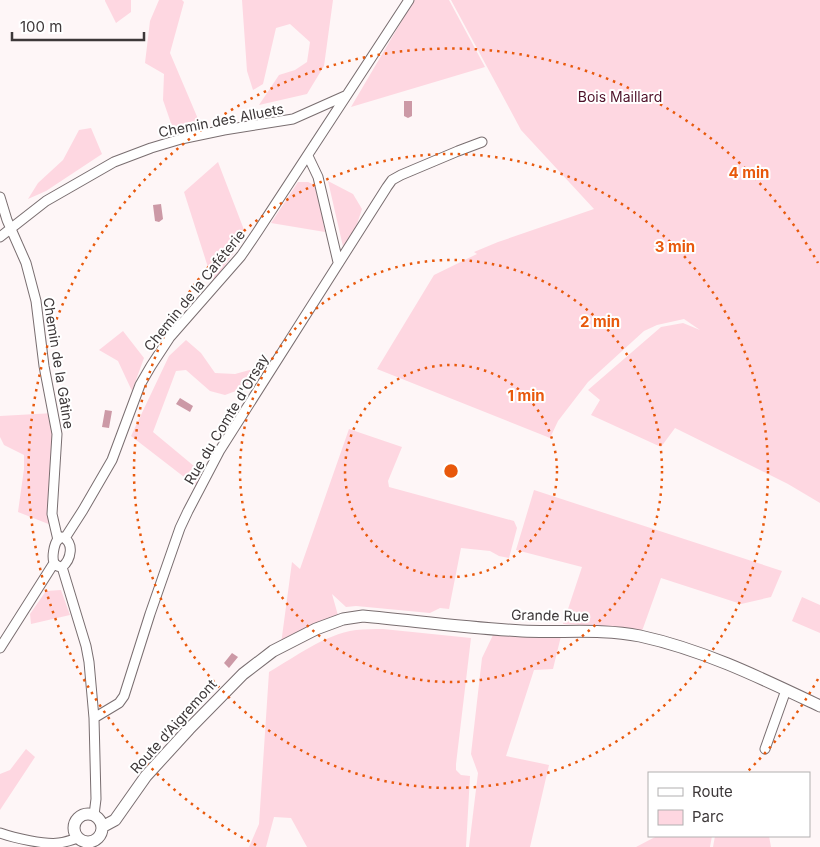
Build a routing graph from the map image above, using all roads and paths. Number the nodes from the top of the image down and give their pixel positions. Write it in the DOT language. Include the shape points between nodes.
graph roads {
  1 [pos="409,0"];
  2 [pos="348,95"];
  3 [pos="482,142"];
  4 [pos="308,156"];
  5 [pos="0,196"];
  6 [pos="11,229"];
  7 [pos="0,236"];
  8 [pos="338,262"];
  9 [pos="62,539"];
  10 [pos="58,565"];
  11 [pos="0,648"];
  12 [pos="273,651"];
  13 [pos="786,690"];
  14 [pos="820,706"];
  15 [pos="94,718"];
  16 [pos="765,749"];
  17 [pos="94,816"];
  18 [pos="102,827"];
  19 [pos="0,834"];
  20 [pos="78,838"];
  21 [pos="93,844"];
  1 -- 2 [label="street, Chemin de la Caféterie"];
  2 -- 4 [label="street, Chemin de la Caféterie"];
  2 -- 6 [label="street, Chemin des Alluets" via="293,119 181,139 114,162 46,201"];
  3 -- 8 [label="street, Rue du Comte d'Orsay" via="392,180"];
  4 -- 8 [label="street" via="318,177"];
  4 -- 9 [label="street, Chemin de la Caféterie" via="241,256 170,337 151,366 140,384 112,460"];
  5 -- 6 [label="street, Chemin de la Gâtine"];
  6 -- 7 [label="street, Chemin des Alluets"];
  6 -- 9 [label="street, Chemin de la Gâtine" via="26,263 36,301 57,434 52,514"];
  8 -- 15 [label="street, Rue du Comte d'Orsay" via="220,450 180,528 124,696 119,703"];
  9 -- 10 [label="street" via="54,554"];
  9 -- 10 [label="street, Chemin de la Gâtine" via="68,541 70,547 68,561 65,566"];
  10 -- 11 [label="street"];
  10 -- 15 [label="street" via="86,646"];
  12 -- 13 [label="street, Grande Rue" via="316,629 363,616 522,631 597,631 641,637 689,650"];
  12 -- 18 [label="street, Route d’Aigremont" via="243,674 188,729 146,776 115,820"];
  13 -- 14 [label="street, Grande Rue"];
  13 -- 16 [label="street"];
  15 -- 17 [label="street"];
  17 -- 18 [label="street"];
  17 -- 20 [label="street" via="86,814 78,818 75,826"];
  18 -- 21 [label="street"];
  19 -- 20 [label="street" via="52,843"];
  20 -- 21 [label="street"];
}
